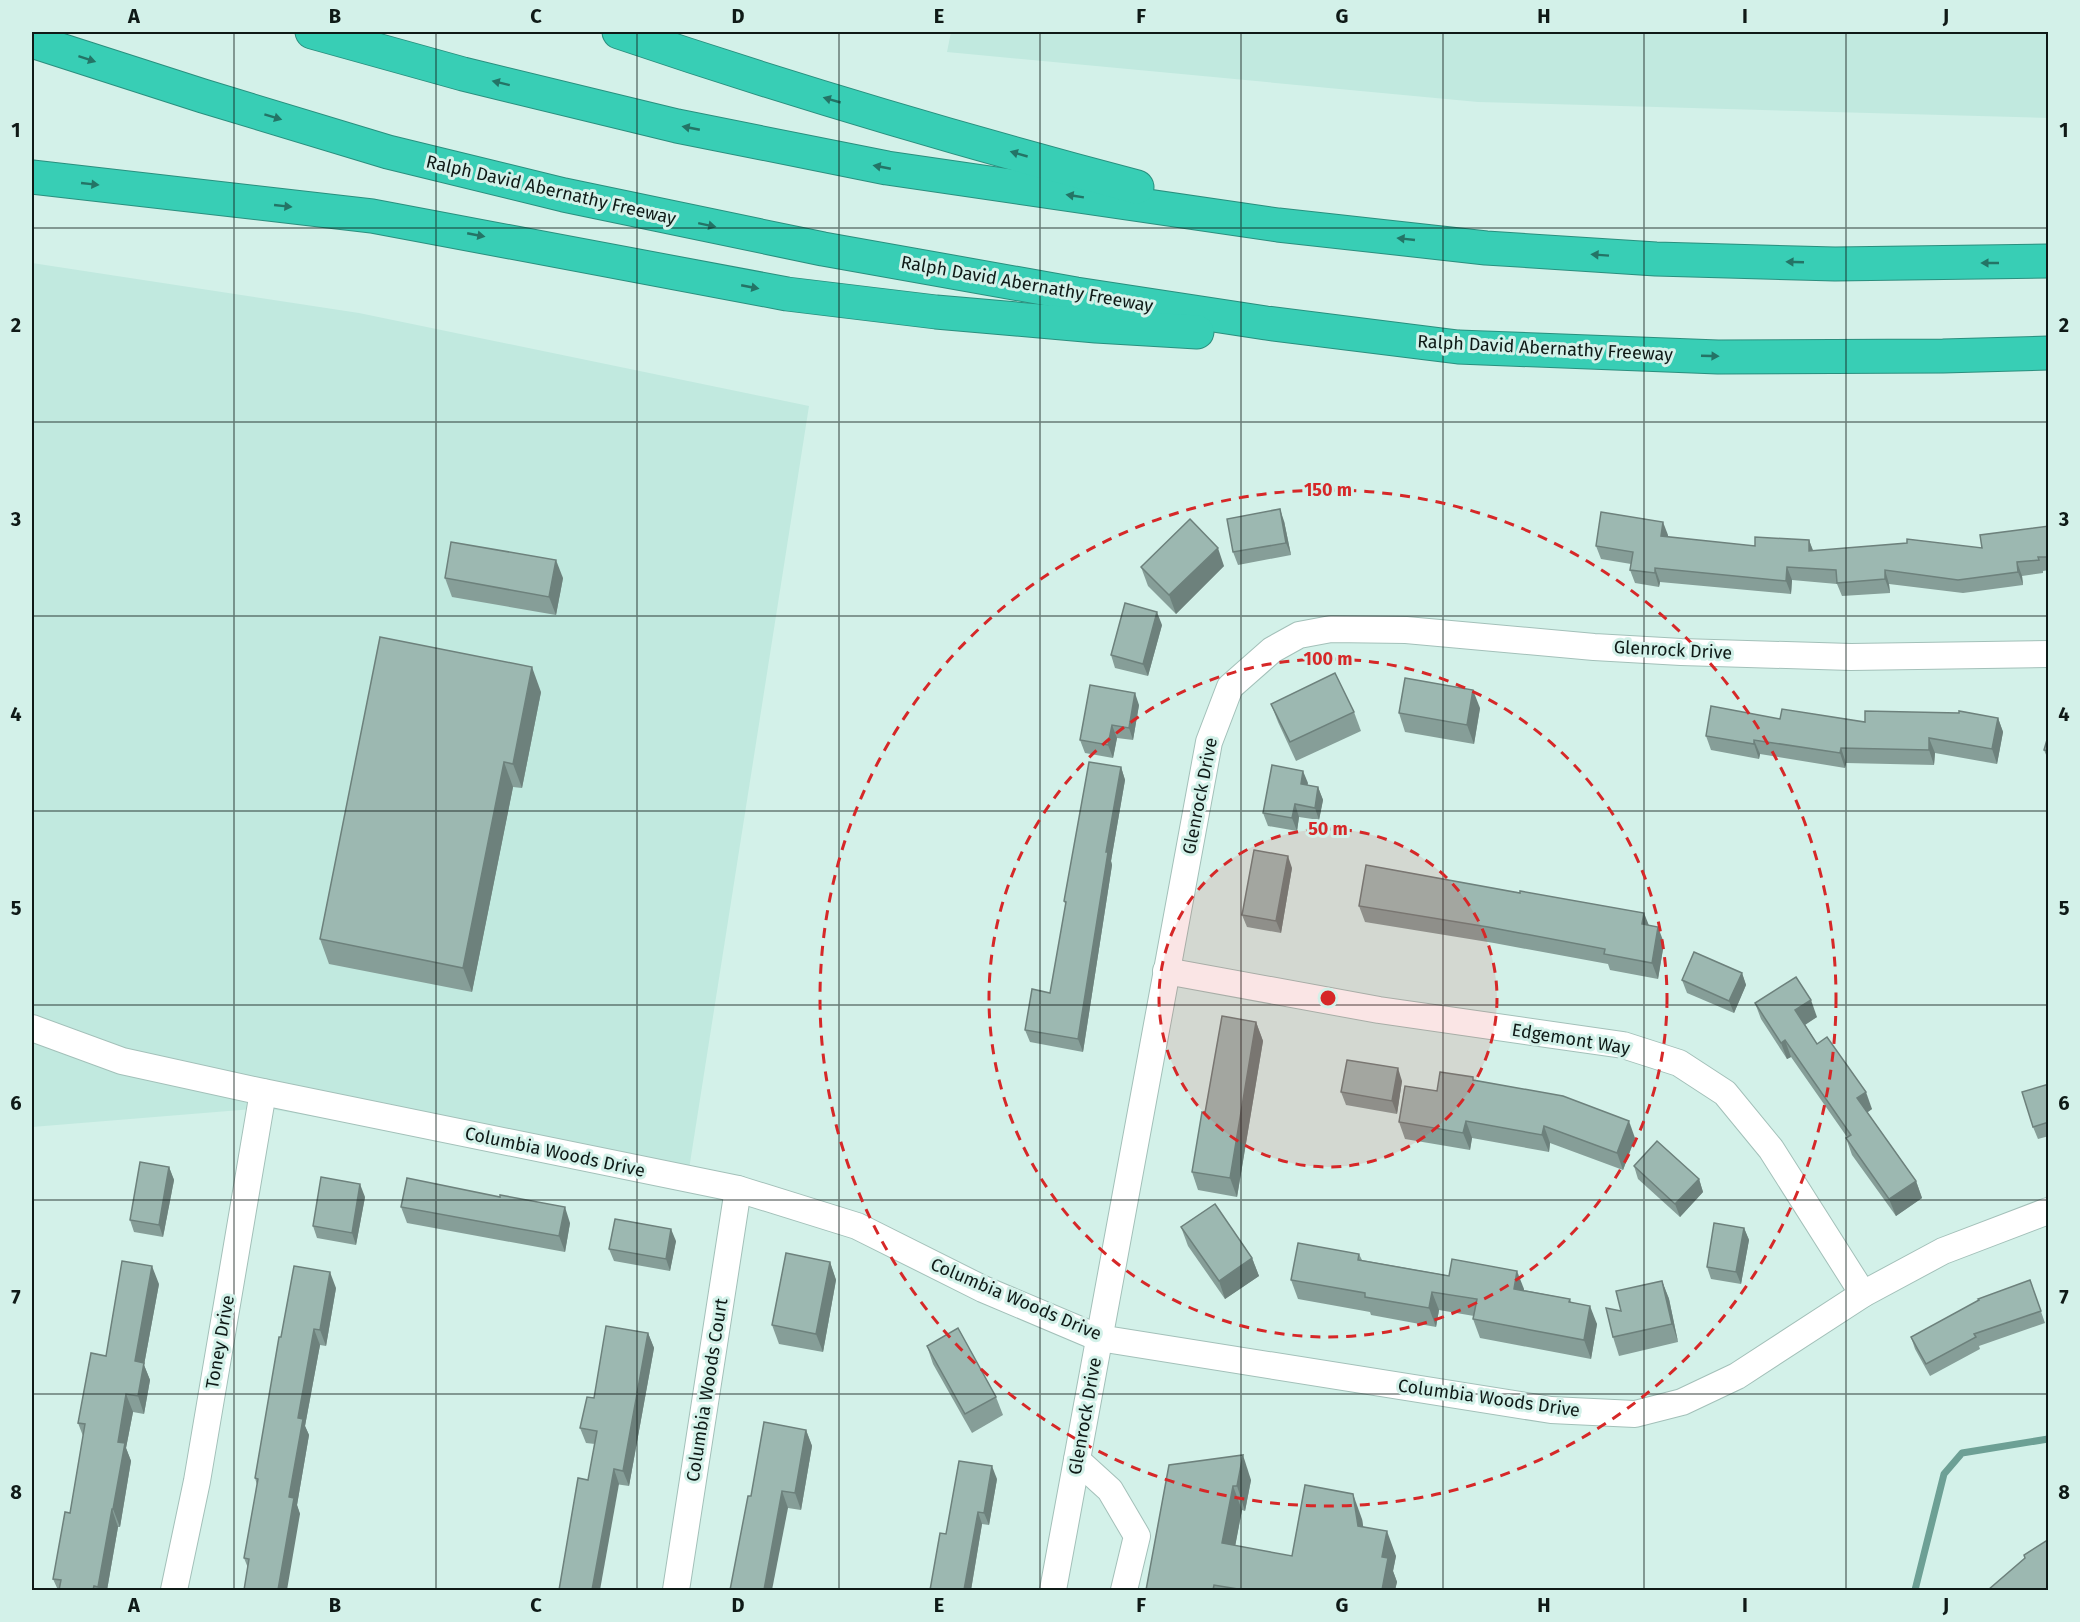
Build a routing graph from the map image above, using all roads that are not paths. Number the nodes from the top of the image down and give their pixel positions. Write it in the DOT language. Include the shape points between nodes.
graph roads {
  1 [pos="312,32"];
  2 [pos="620,32"];
  3 [pos="32,41"];
  4 [pos="32,177"];
  5 [pos="1278,225"];
  6 [pos="2049,261"];
  7 [pos="1458,347"];
  8 [pos="2049,352"];
  9 [pos="2049,654"];
  10 [pos="1166,971"];
  11 [pos="32,1028"];
  12 [pos="263,1092"];
  13 [pos="738,1189"];
  14 [pos="2049,1211"];
  15 [pos="1863,1294"];
  16 [pos="1099,1338"];
  17 [pos="1077,1460"];
  18 [pos="174,1590"];
  19 [pos="676,1590"];
  20 [pos="1053,1590"];
  21 [pos="1124,1590"];
  5 -- 1 [label="highway, one-way" via="887,168 724,135 463,74"];
  5 -- 2 [label="highway, one-way" via="941,132 728,69"];
  3 -- 7 [label="highway, Ralph David Abernathy Freeway, one-way" via="388,152 564,195 823,249 1076,294"];
  4 -- 7 [label="highway, one-way" via="372,216 787,294 936,312 1096,326"];
  6 -- 5 [label="highway, one-way" via="1835,264 1656,259 1486,248"];
  7 -- 8 [label="highway, Ralph David Abernathy Freeway, one-way" via="1718,357"];
  9 -- 10 [label="street, Glenrock Drive" via="1851,657 1594,647 1406,630 1331,629 1299,635 1272,650 1230,687 1209,742"];
  10 -- 15 [label="street, Edgemont Way" via="1379,1010 1623,1045 1679,1063 1725,1093 1771,1149"];
  10 -- 16 [label="street, Glenrock Drive"];
  11 -- 12 [label="street, Columbia Woods Drive" via="122,1061"];
  12 -- 13 [label="street, Columbia Woods Drive"];
  12 -- 18 [label="street, Toney Drive" via="197,1481"];
  13 -- 16 [label="street, Columbia Woods Drive" via="857,1226 983,1289"];
  13 -- 19 [label="street, Columbia Woods Court"];
  14 -- 15 [label="street, Columbia Woods Drive" via="1943,1251"];
  15 -- 16 [label="street, Columbia Woods Drive" via="1737,1376 1682,1402 1635,1414 1551,1410"];
  16 -- 17 [label="street, Glenrock Drive"];
  17 -- 20 [label="street, Glenrock Drive"];
  17 -- 21 [label="street" via="1110,1490 1137,1536"];
}
